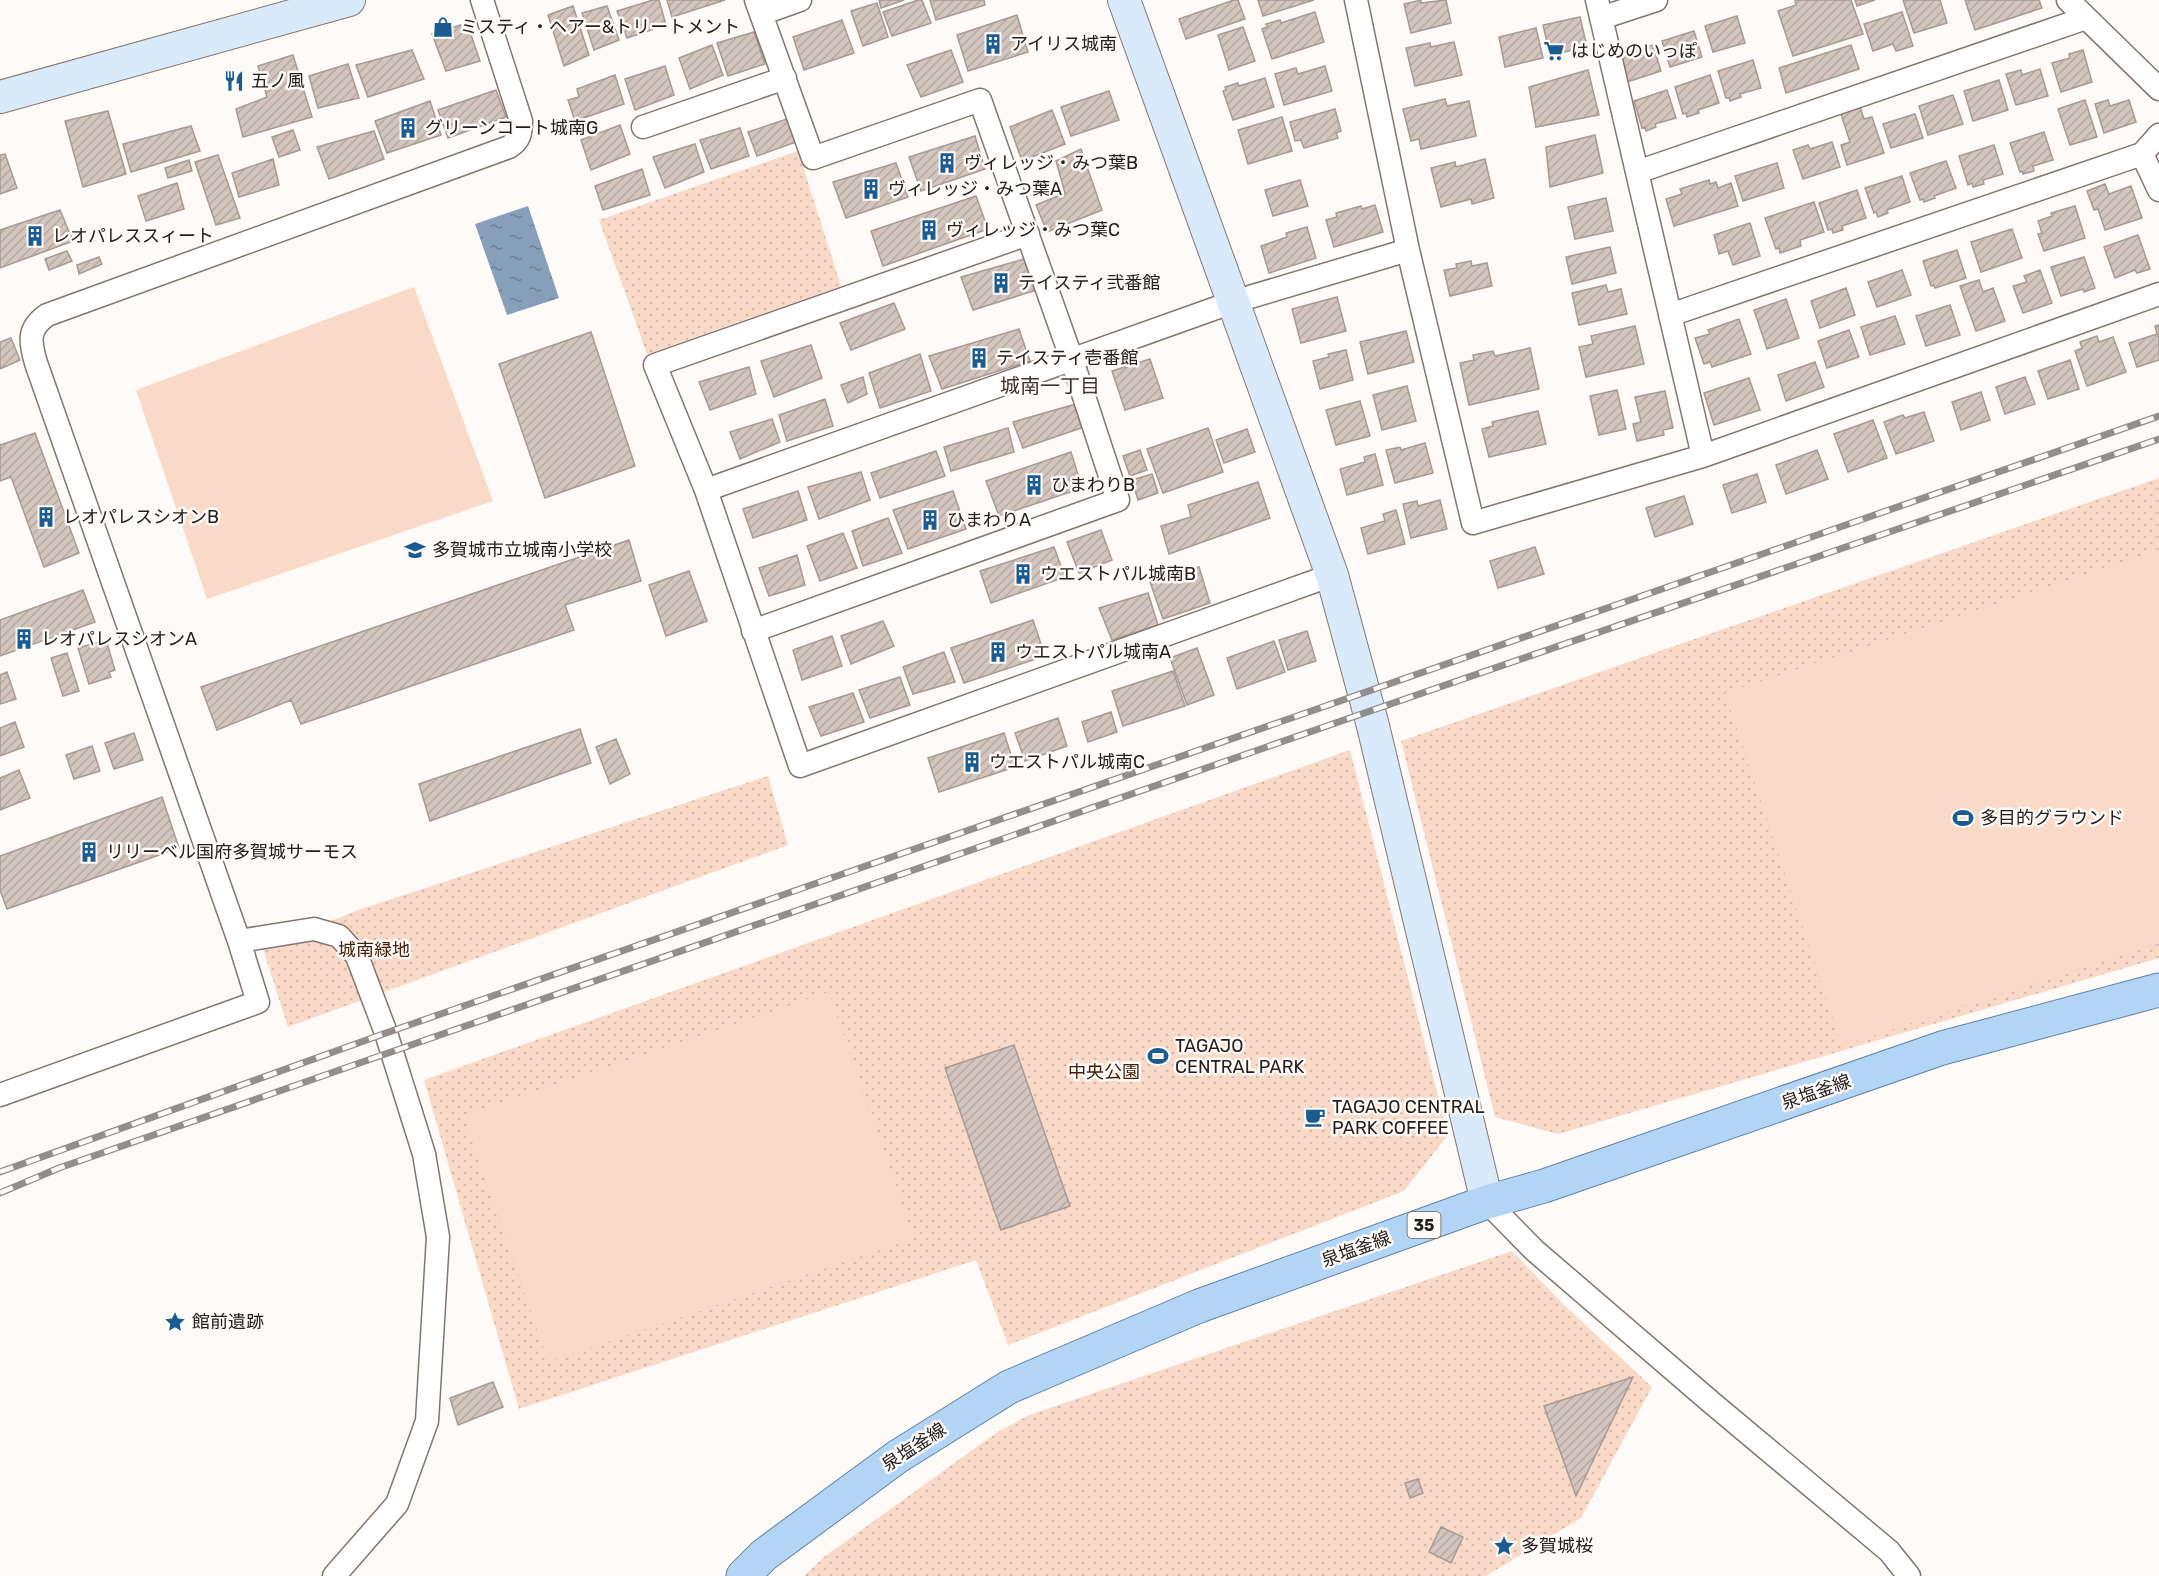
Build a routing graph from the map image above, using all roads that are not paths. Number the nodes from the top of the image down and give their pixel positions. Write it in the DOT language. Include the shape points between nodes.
graph roads {
  1 [pos="349,0"];
  2 [pos="482,0"];
  3 [pos="800,0"];
  4 [pos="1124,0"];
  5 [pos="1356,0"];
  6 [pos="1656,0"];
  7 [pos="2068,0"];
  8 [pos="758,7"];
  9 [pos="1599,9"];
  10 [pos="2086,18"];
  11 [pos="785,78"];
  12 [pos="2159,89"];
  13 [pos="0,97"];
  14 [pos="643,127"];
  15 [pos="2159,135"];
  16 [pos="2142,154"];
  17 [pos="1637,172"];
  18 [pos="2159,190"];
  19 [pos="1028,234"];
  20 [pos="1408,250"];
  21 [pos="2159,294"];
  22 [pos="1233,302"];
  23 [pos="1670,315"];
  24 [pos="1072,360"];
  25 [pos="1703,456"];
  26 [pos="706,490"];
  27 [pos="1332,575"];
  28 [pos="753,631"];
  29 [pos="239,941"];
  30 [pos="2159,990"];
  31 [pos="0,1095"];
  32 [pos="1487,1202"];
  33 [pos="333,1576"];
  34 [pos="743,1576"];
  35 [pos="1909,1576"];
  1 -- 13 [label="street"];
  2 -- 29 [label="street" via="521,121 517,142 47,315 31,332 36,363"];
  3 -- 8 [label="street"];
  4 -- 22 [label="street"];
  5 -- 20 [label="street"];
  6 -- 9 [label="street"];
  7 -- 10 [label="street"];
  8 -- 11 [label="street"];
  9 -- 17 [label="street"];
  10 -- 12 [label="street"];
  10 -- 17 [label="street"];
  11 -- 14 [label="street"];
  11 -- 19 [label="street" via="813,158 980,100"];
  15 -- 16 [label="street"];
  16 -- 18 [label="street"];
  16 -- 23 [label="street"];
  17 -- 23 [label="street"];
  19 -- 24 [label="street"];
  19 -- 26 [label="street" via="655,365"];
  20 -- 22 [label="street"];
  20 -- 25 [label="street" via="1473,523"];
  21 -- 25 [label="street"];
  22 -- 24 [label="street"];
  22 -- 27 [label="street"];
  23 -- 25 [label="street"];
  24 -- 26 [label="street"];
  24 -- 28 [label="street" via="1118,500"];
  26 -- 28 [label="street"];
  27 -- 28 [label="street" via="800,766"];
  27 -- 32 [label="street" via="1376,737"];
  29 -- 31 [label="street" via="258,1002"];
  29 -- 33 [label="street" via="314,929 339,936 357,956 424,1154 435,1214 438,1237 427,1421 398,1504"];
  30 -- 32 [label="main road, 泉塩釜線 / 35" via="1942,1048 1544,1186"];
  32 -- 34 [label="main road, 泉塩釜線 / 35" via="1199,1306 1008,1387 897,1457 764,1555"];
  32 -- 35 [label="street" via="1543,1257 1889,1551"];
}
